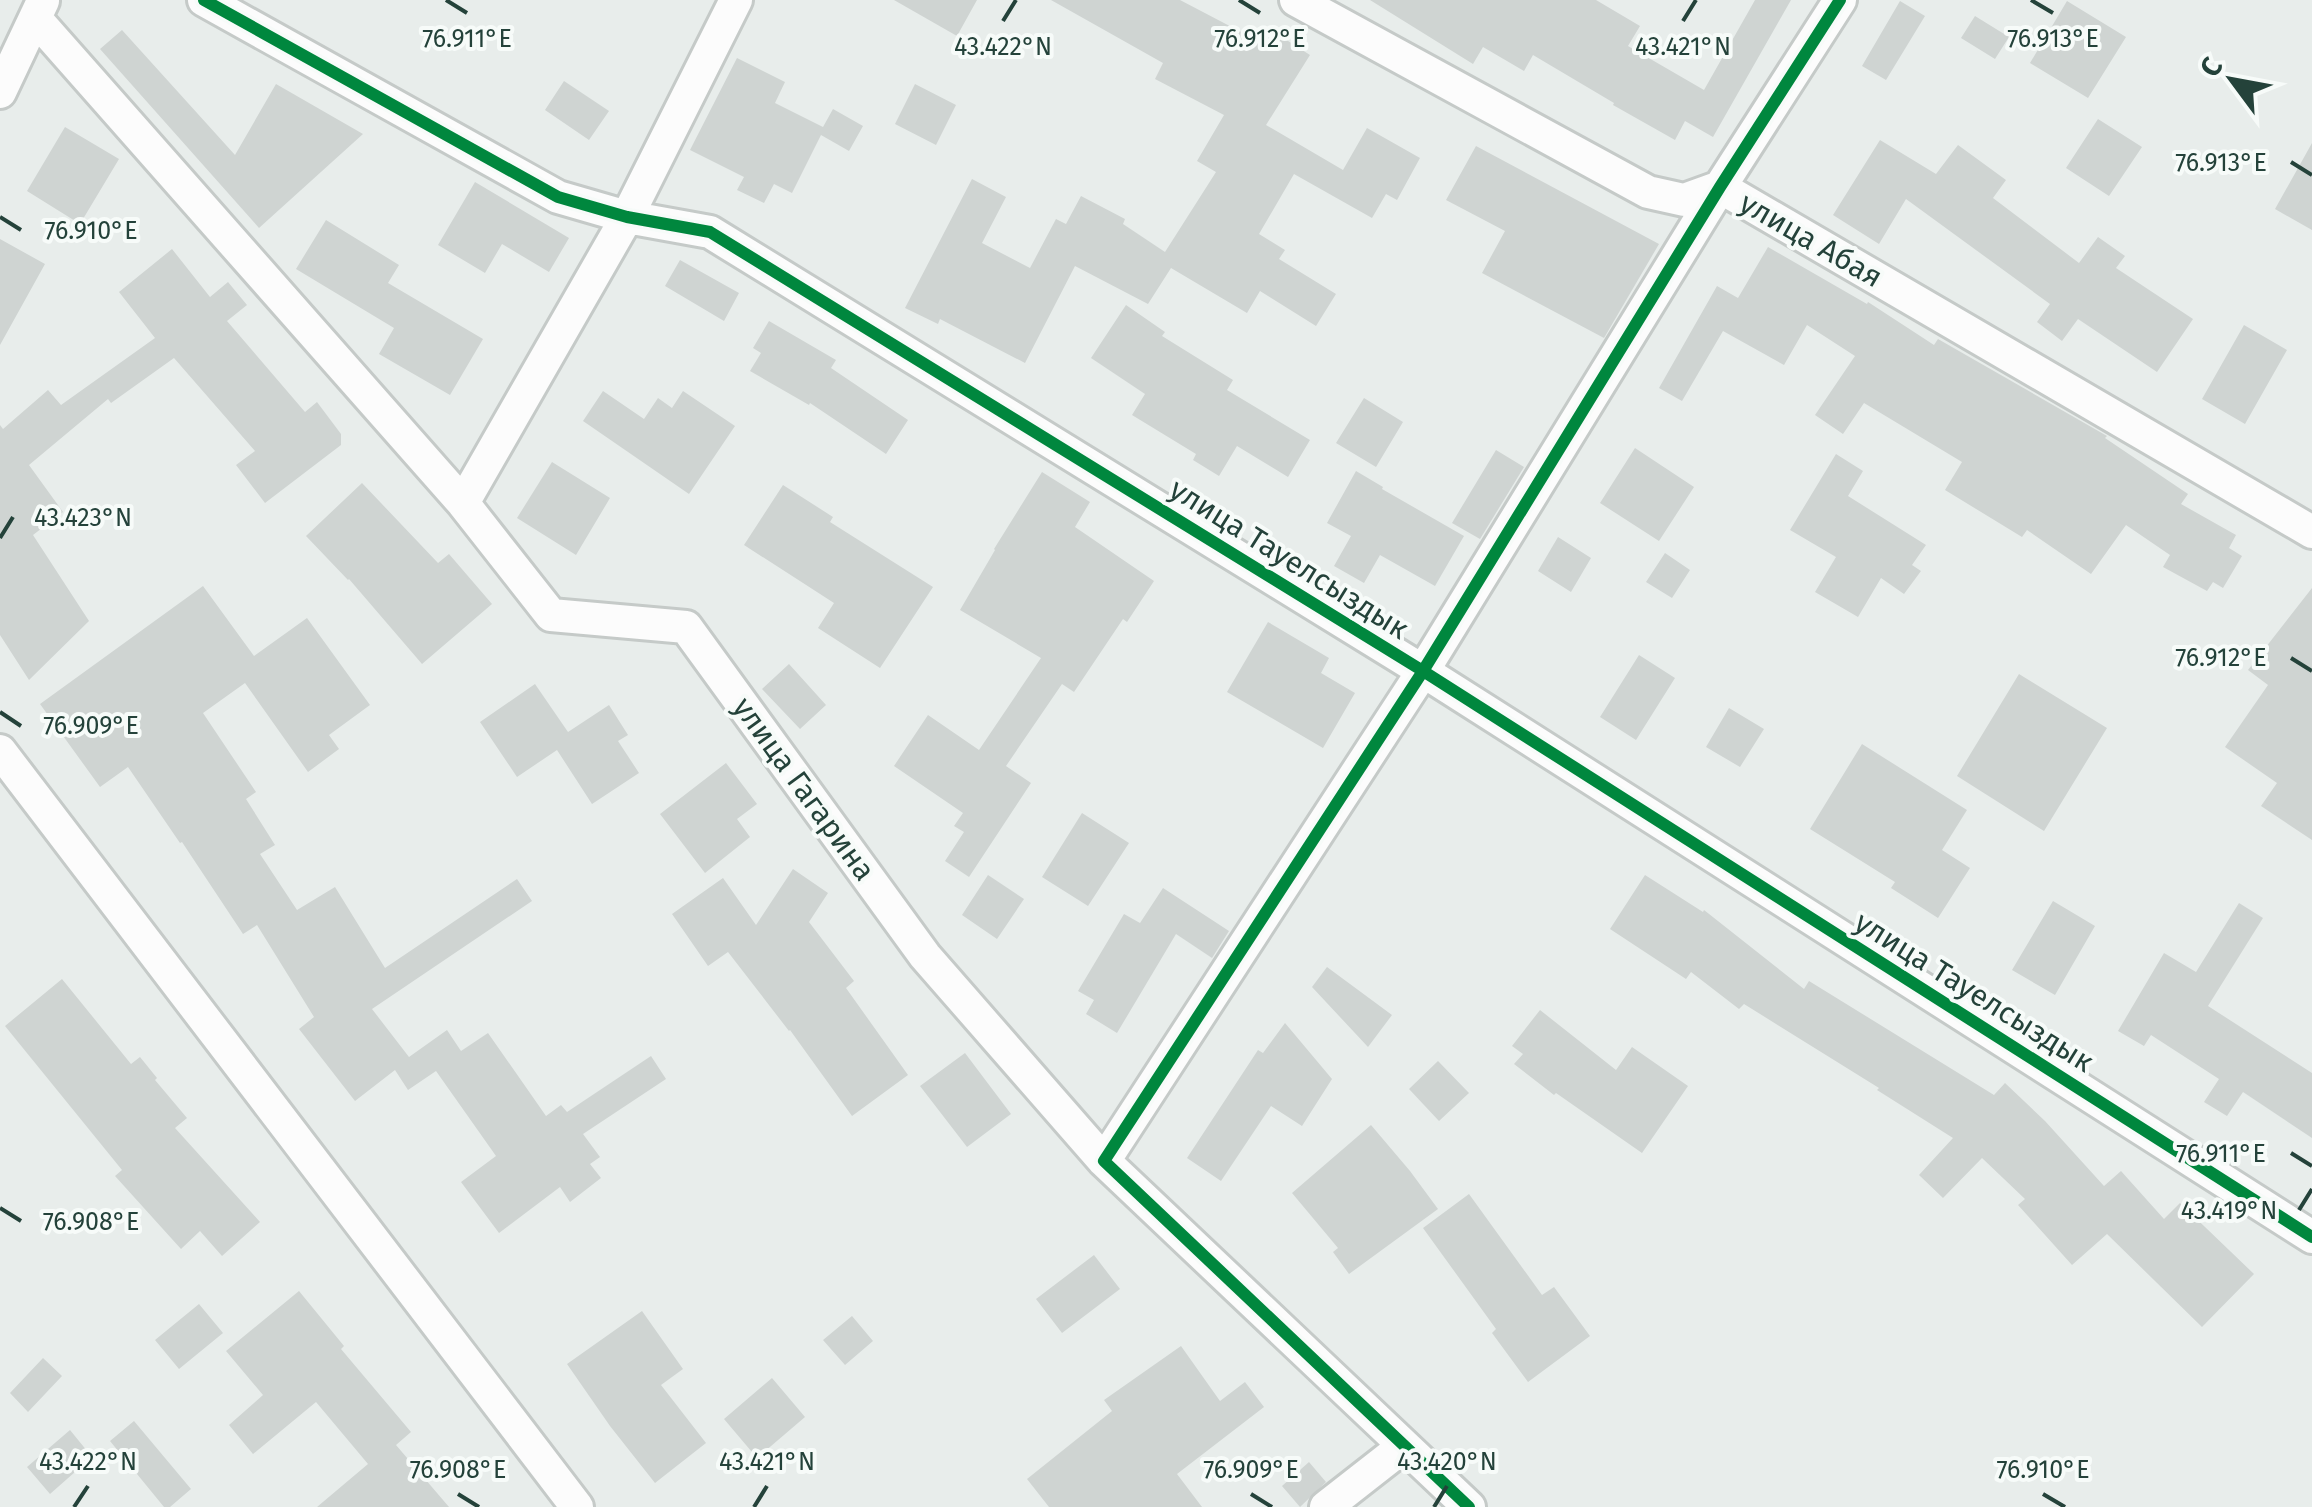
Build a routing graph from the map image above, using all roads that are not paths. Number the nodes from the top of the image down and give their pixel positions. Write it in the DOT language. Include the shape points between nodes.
graph roads {
  1 [pos="204,0"];
  2 [pos="736,0"];
  3 [pos="1296,0"];
  4 [pos="1840,0"];
  5 [pos="40,9"];
  6 [pos="0,92"];
  7 [pos="1720,188"];
  8 [pos="627,217"];
  9 [pos="463,502"];
  10 [pos="2312,532"];
  11 [pos="1423,671"];
  12 [pos="0,750"];
  13 [pos="1104,1161"];
  14 [pos="2312,1237"];
  15 [pos="1404,1446"];
  16 [pos="577,1507"];
  17 [pos="1326,1507"];
  18 [pos="1469,1507"];
  1 -- 8 [label="street, улица Тауелсыздык" via="558,197"];
  2 -- 8 [label="street"];
  3 -- 7 [label="street, улица Абая" via="1648,192 1684,200"];
  4 -- 7 [label="street"];
  5 -- 6 [label="street"];
  5 -- 9 [label="street, улица Гагарина"];
  7 -- 10 [label="street, улица Абая"];
  7 -- 11 [label="street"];
  8 -- 9 [label="street"];
  8 -- 11 [label="street, улица Тауелсыздык" via="710,232"];
  9 -- 13 [label="street, улица Гагарина" via="551,616 686,627 925,956"];
  11 -- 13 [label="street"];
  11 -- 14 [label="street, улица Тауелсыздык"];
  12 -- 16 [label="street"];
  13 -- 15 [label="street, улица Гагарина"];
  15 -- 17 [label="street"];
  15 -- 18 [label="street, улица Гагарина"];
}
